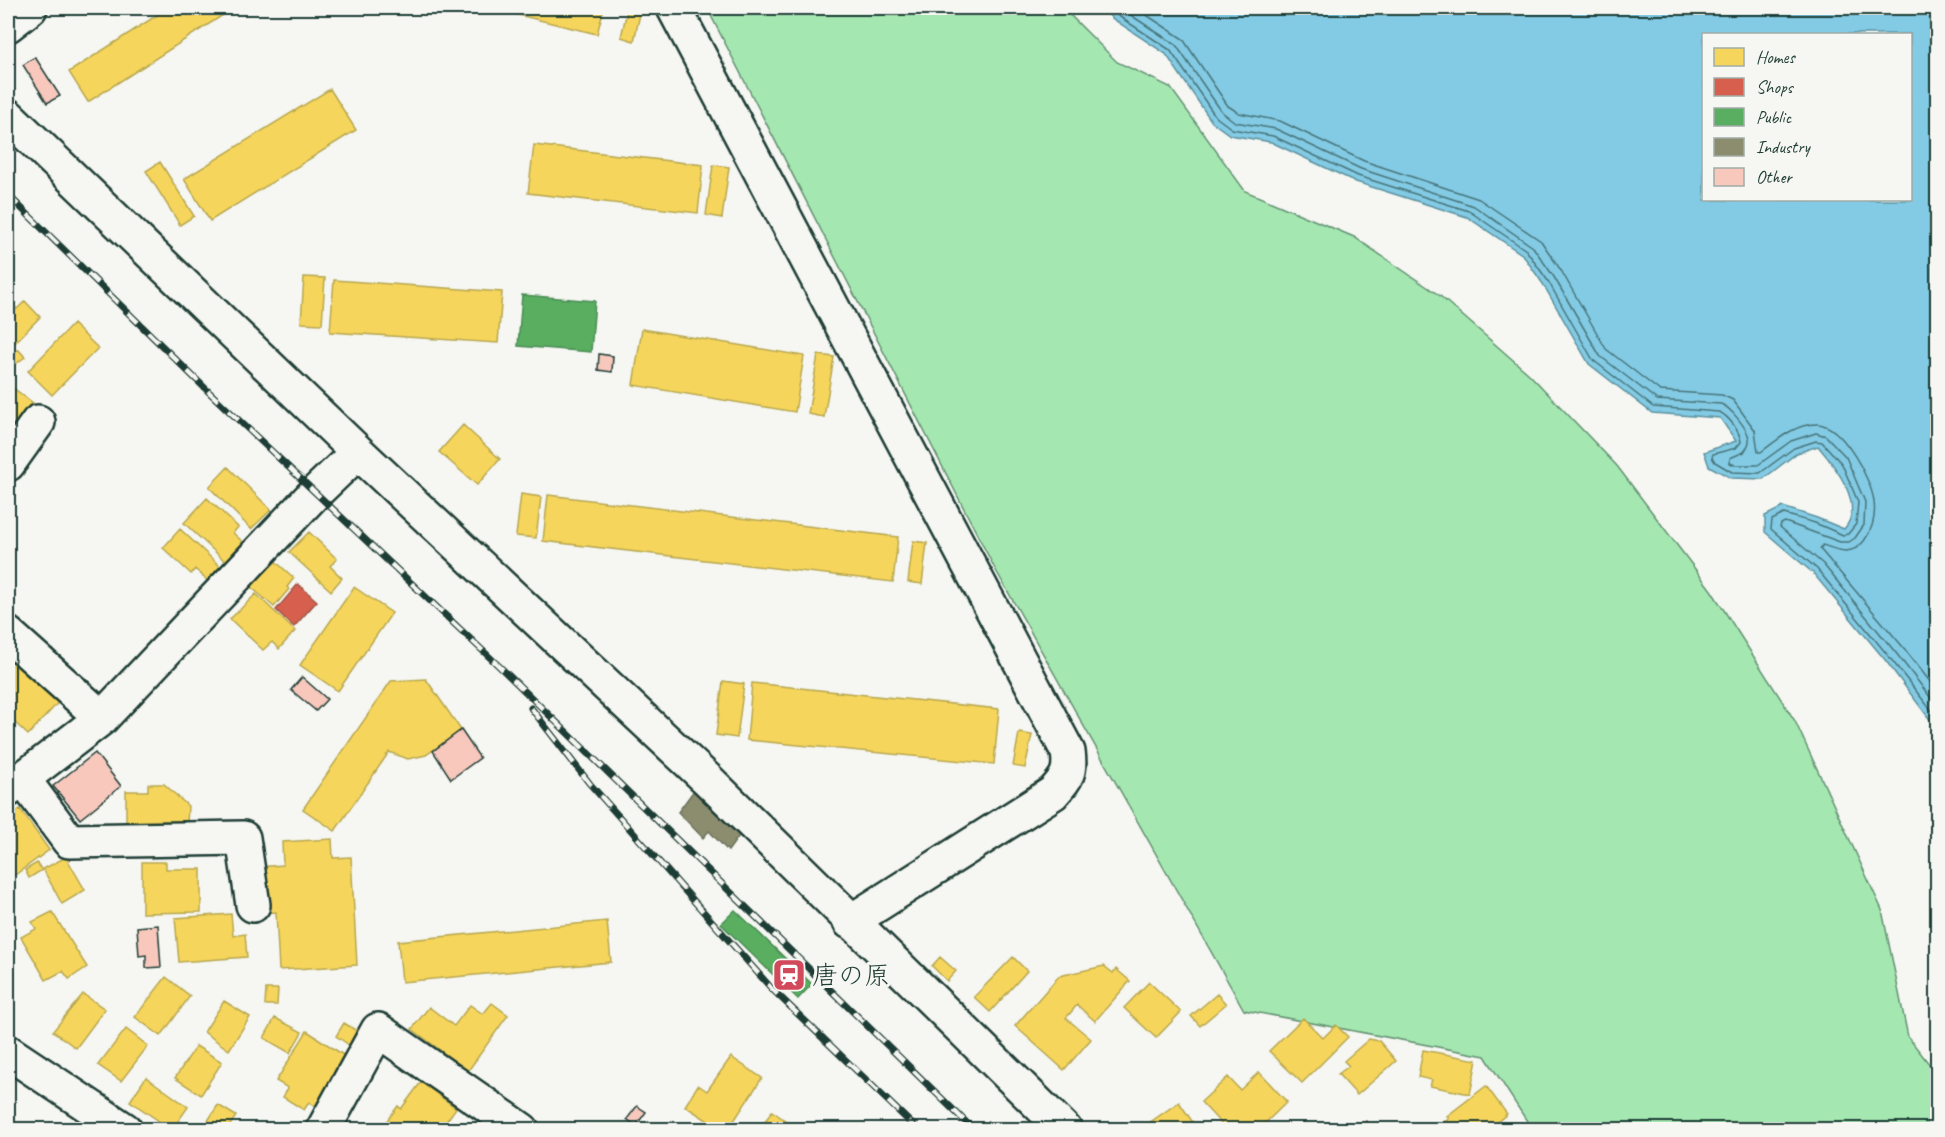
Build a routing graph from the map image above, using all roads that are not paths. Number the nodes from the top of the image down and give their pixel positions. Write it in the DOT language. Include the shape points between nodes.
graph roads {
  1 [pos="30,8"];
  2 [pos="674,8"];
  3 [pos="8,25"];
  4 [pos="8,116"];
  5 [pos="38,422"];
  6 [pos="358,452"];
  7 [pos="8,464"];
  8 [pos="8,634"];
  9 [pos="102,718"];
  10 [pos="15,784"];
  11 [pos="253,905"];
  12 [pos="850,922"];
  13 [pos="8,1052"];
  14 [pos="125,1130"];
  15 [pos="323,1130"];
  16 [pos="522,1130"];
  17 [pos="1065,1130"];
  1 -- 3 [label="street"];
  2 -- 12 [label="street" via="1068,752 1070,766 1064,782 1053,793"];
  4 -- 6 [label="street"];
  5 -- 7 [label="street"];
  6 -- 9 [label="street"];
  6 -- 12 [label="street" via="706,780"];
  8 -- 9 [label="street"];
  9 -- 10 [label="street"];
  10 -- 11 [label="street" via="69,842 243,838"];
  12 -- 17 [label="street"];
  13 -- 14 [label="street"];
  15 -- 16 [label="street" via="378,1030"];
}
